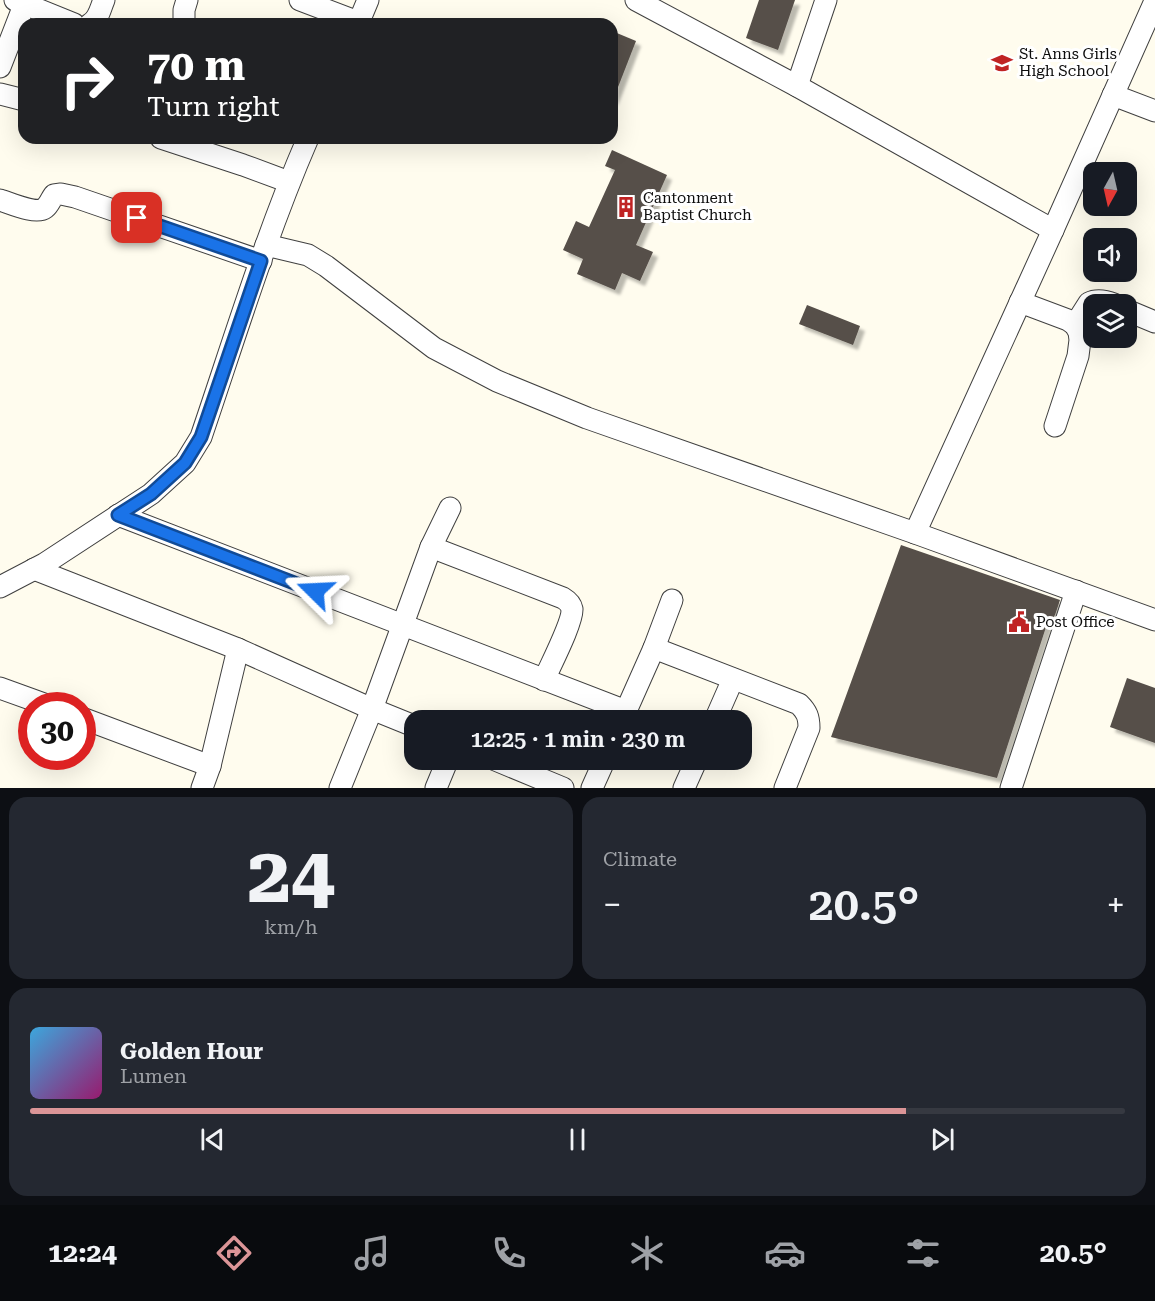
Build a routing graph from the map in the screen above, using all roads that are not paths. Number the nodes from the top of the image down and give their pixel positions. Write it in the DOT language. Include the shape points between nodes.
graph roads {
  1 [pos="104,0"];
  2 [pos="187,0"];
  3 [pos="300,0"];
  4 [pos="368,0"];
  5 [pos="636,0"];
  6 [pos="826,0"];
  7 [pos="22,1"];
  8 [pos="1155,1"];
  9 [pos="665,7"];
  10 [pos="61,18"];
  11 [pos="97,18"];
  12 [pos="184,18"];
  13 [pos="345,18"];
  14 [pos="360,18"];
  15 [pos="0,67"];
  16 [pos="797,86"];
  17 [pos="0,94"];
  18 [pos="1113,95"];
  19 [pos="18,98"];
  20 [pos="1155,111"];
  21 [pos="179,144"];
  22 [pos="305,144"];
  23 [pos="289,182"];
  24 [pos="0,200"];
  25 [pos="1053,230"];
  26 [pos="264,253"];
  27 [pos="1020,302"];
  28 [pos="1083,312"];
  29 [pos="1137,315"];
  30 [pos="1155,322"];
  31 [pos="1075,325"];
  32 [pos="1055,426"];
  33 [pos="450,508"];
  34 [pos="118,515"];
  35 [pos="915,533"];
  36 [pos="431,547"];
  37 [pos="34,569"];
  38 [pos="0,587"];
  39 [pos="1076,591"];
  40 [pos="672,600"];
  41 [pos="1155,620"];
  42 [pos="403,625"];
  43 [pos="654,648"];
  44 [pos="238,649"];
  45 [pos="733,679"];
  46 [pos="544,680"];
  47 [pos="0,687"];
  48 [pos="18,694"];
  49 [pos="372,709"];
  50 [pos="611,710"];
  51 [pos="627,710"];
  52 [pos="719,710"];
  53 [pos="404,722"];
  54 [pos="96,723"];
  55 [pos="210,766"];
  56 [pos="443,770"];
  57 [pos="514,770"];
  58 [pos="600,770"];
  59 [pos="692,770"];
  60 [pos="539,783"];
  61 [pos="202,788"];
  62 [pos="340,788"];
  63 [pos="436,788"];
  64 [pos="563,788"];
  65 [pos="592,788"];
  66 [pos="684,788"];
  67 [pos="785,788"];
  68 [pos="1011,788"];
  1 -- 11 [label="street"];
  2 -- 12 [label="street"];
  3 -- 13 [label="street"];
  4 -- 14 [label="street"];
  5 -- 9 [label="street"];
  6 -- 16 [label="street"];
  7 -- 10 [label="street"];
  7 -- 15 [label="street"];
  8 -- 18 [label="street"];
  9 -- 16 [label="street"];
  16 -- 25 [label="street"];
  17 -- 19 [label="street"];
  18 -- 20 [label="street"];
  18 -- 25 [label="street"];
  21 -- 23 [label="street"];
  22 -- 23 [label="street"];
  23 -- 26 [label="street"];
  24 -- 26 [label="street" via="39,210 54,195 75,196"];
  25 -- 27 [label="street"];
  26 -- 34 [label="street" via="201,437 185,463 151,494"];
  26 -- 35 [label="street" via="308,255 434,348 497,381 587,418"];
  27 -- 31 [label="street"];
  27 -- 35 [label="street"];
  28 -- 31 [label="street"];
  29 -- 30 [label="street"];
  31 -- 32 [label="street" via="1080,340 1078,356"];
  33 -- 36 [label="street"];
  34 -- 37 [label="street"];
  34 -- 42 [label="street"];
  35 -- 39 [label="street"];
  36 -- 42 [label="street"];
  36 -- 46 [label="street" via="568,602 572,607 570,620"];
  37 -- 38 [label="street"];
  37 -- 44 [label="street"];
  39 -- 41 [label="street"];
  39 -- 68 [label="street"];
  40 -- 43 [label="street"];
  42 -- 46 [label="street"];
  42 -- 49 [label="street"];
  43 -- 45 [label="street"];
  43 -- 51 [label="street"];
  44 -- 49 [label="street"];
  44 -- 55 [label="street"];
  45 -- 52 [label="street"];
  45 -- 67 [label="street" via="799,704 806,711 809,728"];
  46 -- 50 [label="street"];
  47 -- 48 [label="street"];
  49 -- 53 [label="street"];
  49 -- 62 [label="street"];
  54 -- 55 [label="street"];
  55 -- 61 [label="street"];
  56 -- 63 [label="street"];
  57 -- 60 [label="street"];
  58 -- 65 [label="street"];
  59 -- 66 [label="street"];
  60 -- 64 [label="street"];
}
